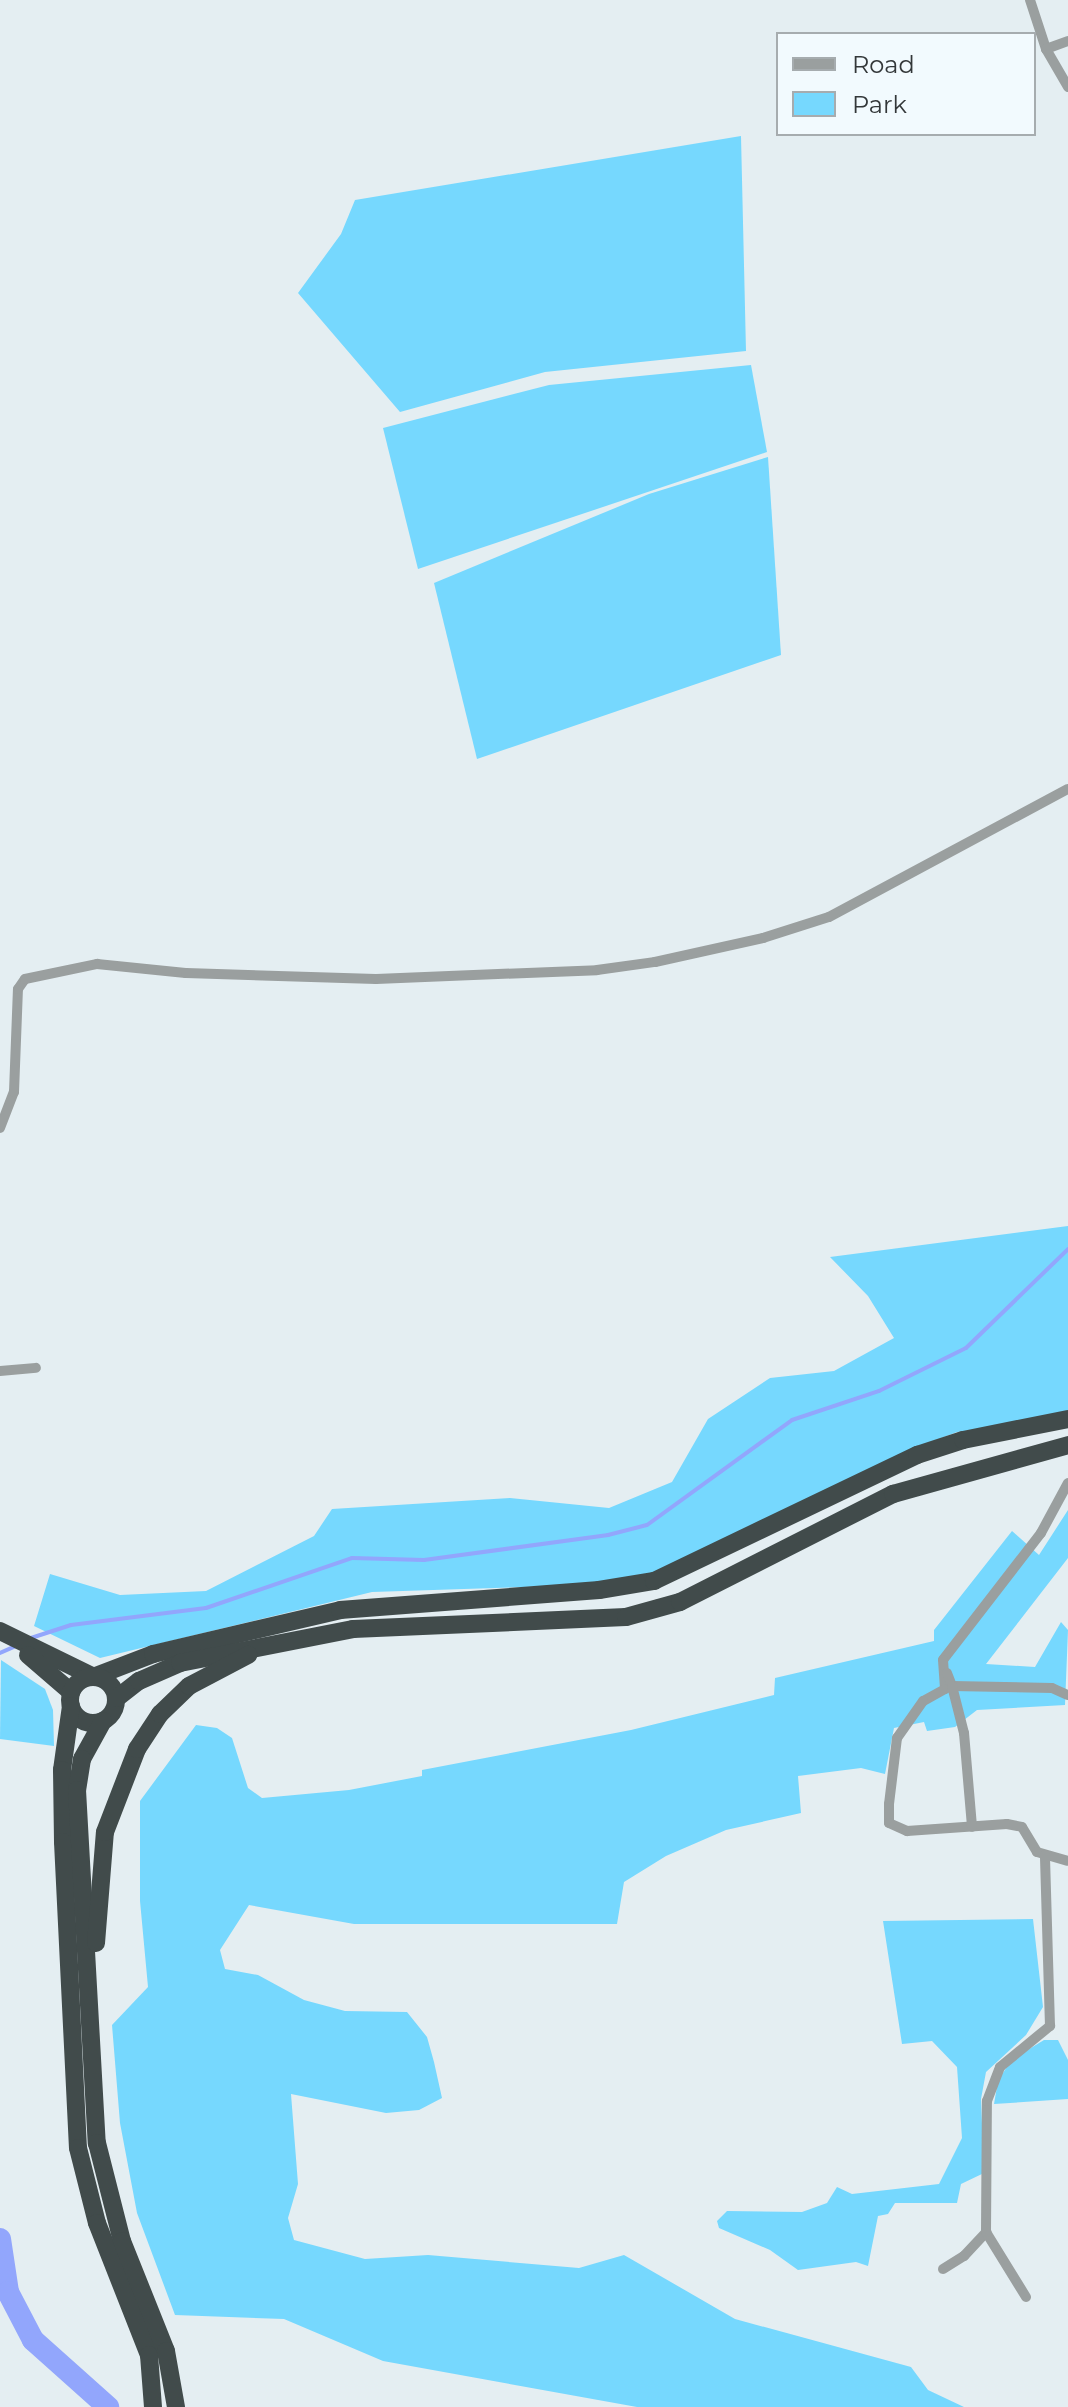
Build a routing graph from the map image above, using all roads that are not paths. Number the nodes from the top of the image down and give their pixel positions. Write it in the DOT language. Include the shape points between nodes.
graph roads {
  1 [pos="1030,0"];
  2 [pos="1068,41"];
  3 [pos="1046,49"];
  4 [pos="1068,87"];
  5 [pos="1068,789"];
  6 [pos="0,1128"];
  7 [pos="36,1368"];
  8 [pos="0,1371"];
  9 [pos="1068,1419"];
  10 [pos="1068,1445"];
  11 [pos="1068,1483"];
  12 [pos="2,1636"];
  13 [pos="279,1642"];
  14 [pos="31,1651"];
  15 [pos="943,1660"];
  16 [pos="94,1676"];
  17 [pos="952,1686"];
  18 [pos="1068,1695"];
  19 [pos="117,1698"];
  20 [pos="71,1699"];
  21 [pos="103,1721"];
  22 [pos="972,1827"];
  23 [pos="1045,1855"];
  24 [pos="1068,1861"];
  25 [pos="92,1998"];
  26 [pos="986,2232"];
  27 [pos="943,2269"];
  28 [pos="1026,2297"];
  29 [pos="153,2401"];
  30 [pos="176,2402"];
  1 -- 3 [label="street"];
  2 -- 3 [label="street"];
  3 -- 4 [label="street"];
  5 -- 6 [label="street" via="829,917 655,962 597,970 376,979 186,973 97,964 25,979 18,989 14,1092"];
  7 -- 8 [label="street"];
  9 -- 16 [label="highway" via="917,1455 654,1581 599,1590 350,1608 153,1654"];
  10 -- 13 [label="highway" via="927,1481 680,1602 626,1617 409,1623"];
  11 -- 15 [label="street" via="1041,1533"];
  12 -- 14 [label="highway"];
  13 -- 19 [label="highway" via="180,1663 139,1681"];
  13 -- 25 [label="highway" via="189,1686 160,1714 137,1749 114,1800 101,1854"];
  14 -- 16 [label="highway"];
  14 -- 20 [label="highway"];
  15 -- 17 [label="street"];
  15 -- 22 [label="street" via="945,1689 923,1701 897,1738 889,1823 907,1831"];
  16 -- 19 [label="highway" via="111,1684"];
  16 -- 20 [label="highway" via="79,1681"];
  17 -- 18 [label="street" via="1052,1688"];
  17 -- 22 [label="street" via="965,1745"];
  19 -- 21 [label="highway" via="114,1712"];
  20 -- 21 [label="highway" via="80,1719"];
  20 -- 29 [label="highway" via="62,1770 63,1842 78,2148 97,2223 149,2355"];
  21 -- 25 [label="highway" via="86,1749 77,1780"];
  22 -- 23 [label="street" via="1022,1827 1037,1852"];
  23 -- 24 [label="street"];
  23 -- 26 [label="street" via="1050,2026 1008,2058 991,2083"];
  25 -- 30 [label="highway" via="101,2165 122,2241 166,2351"];
  26 -- 27 [label="street"];
  26 -- 28 [label="street"];
}
